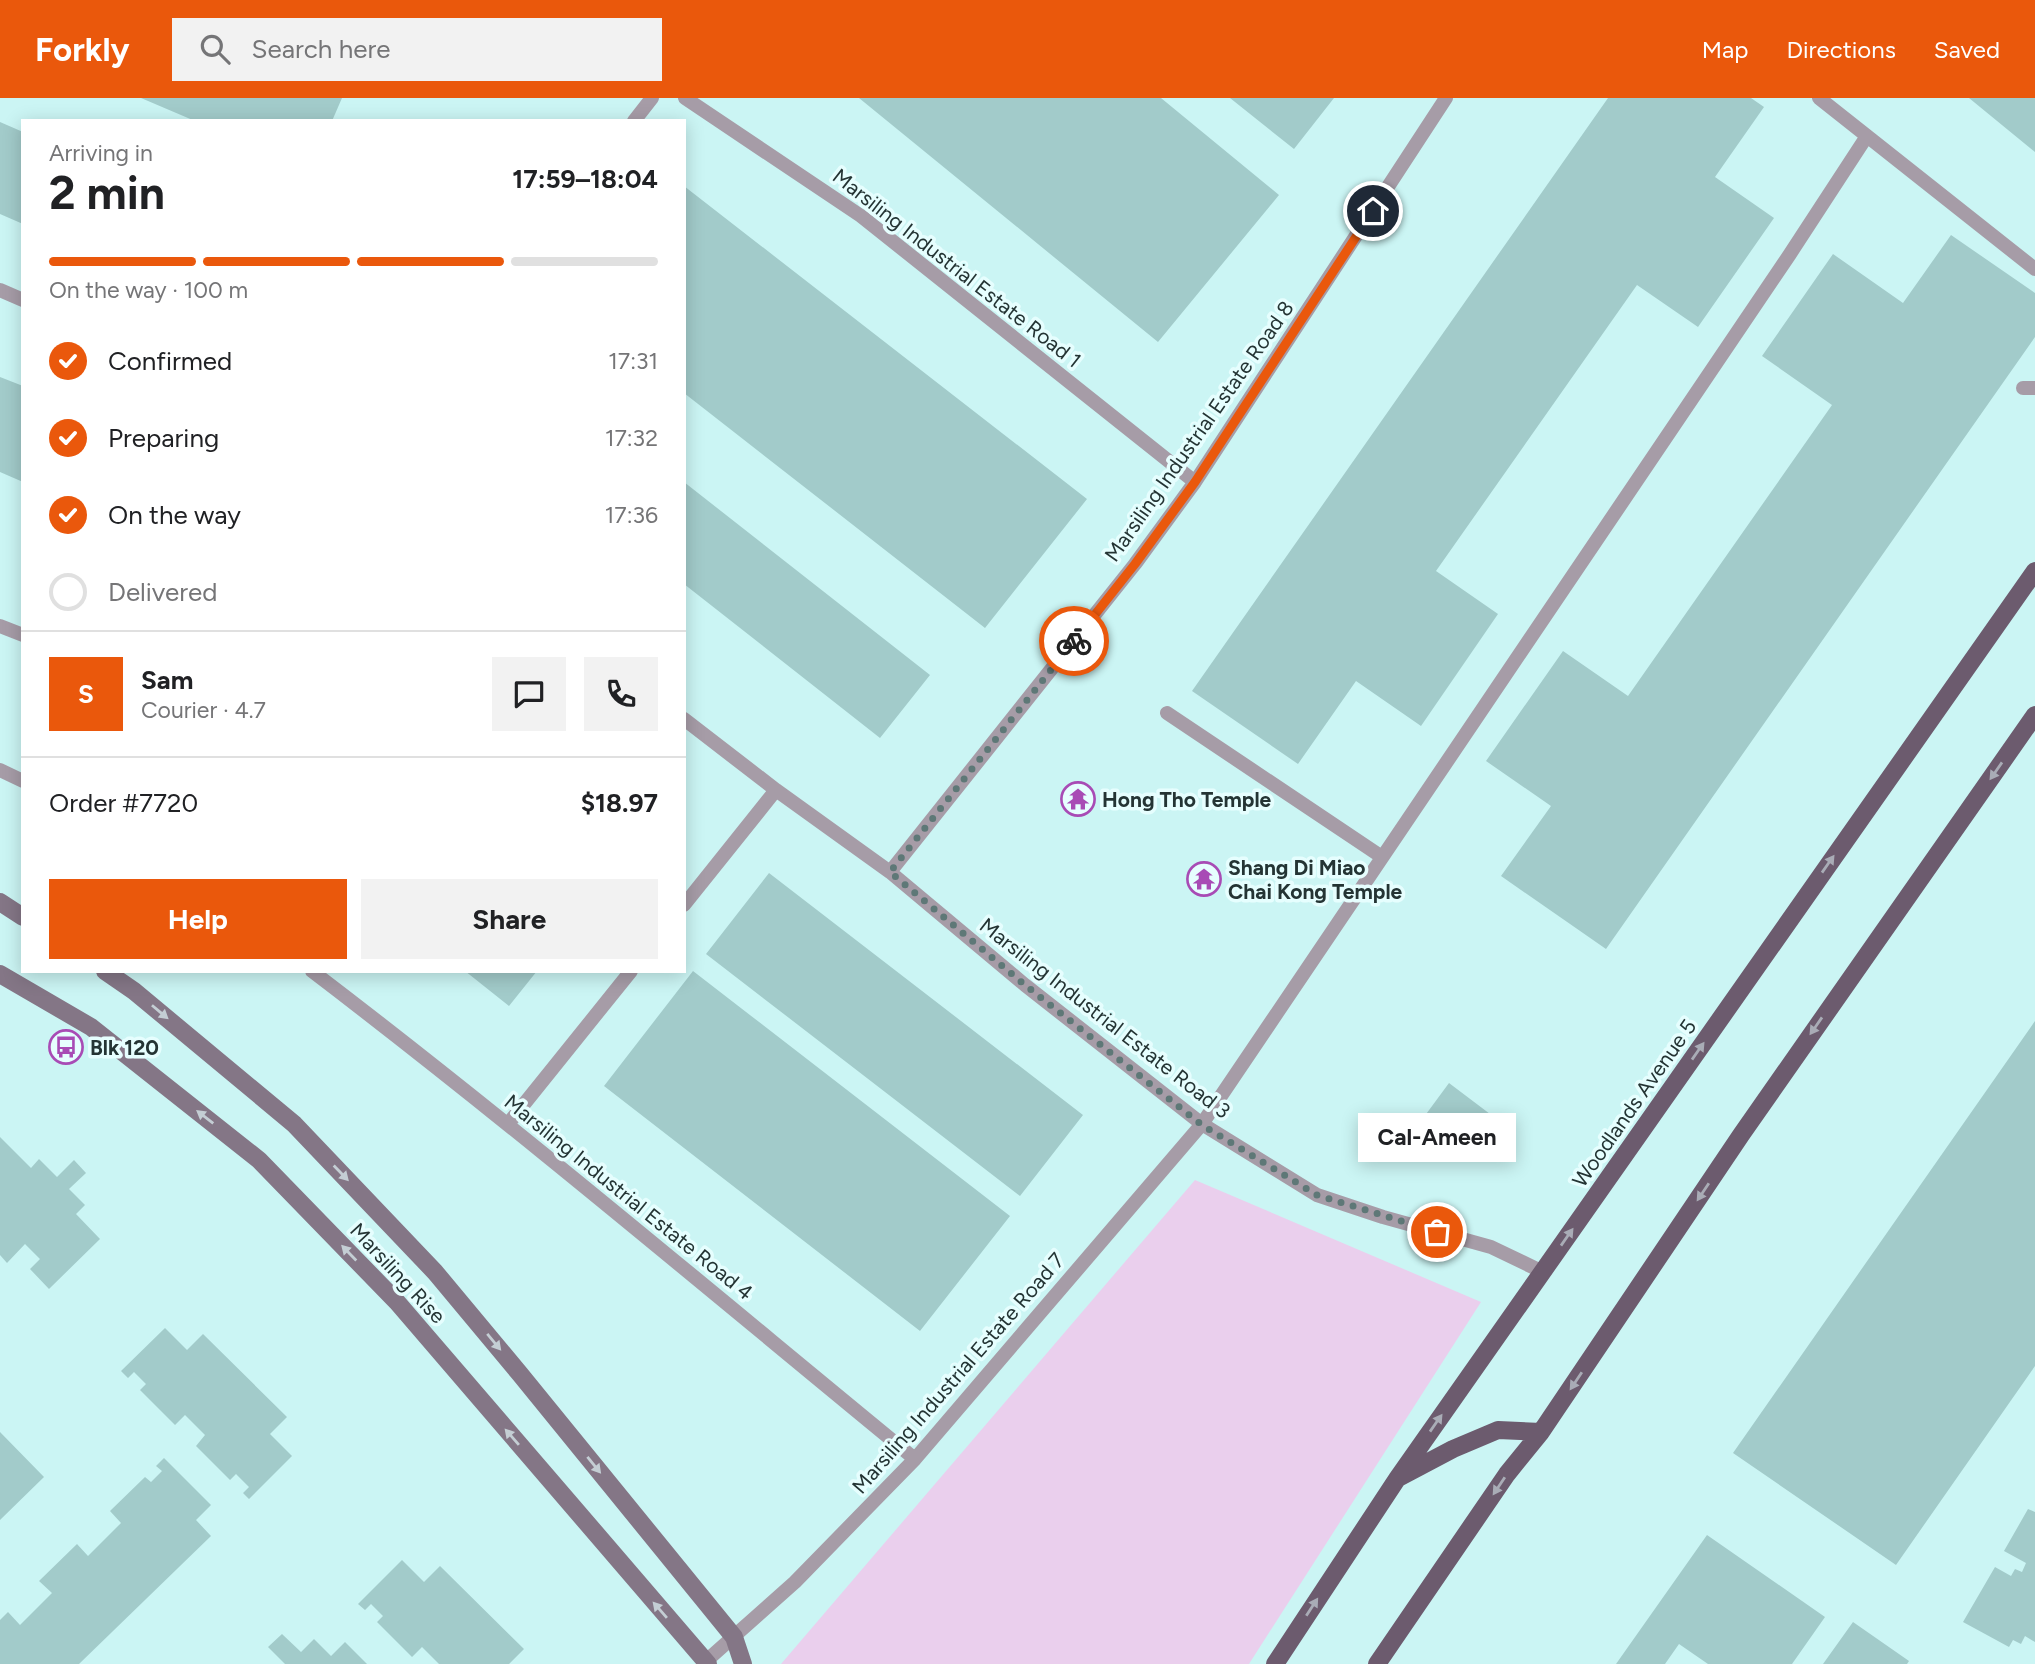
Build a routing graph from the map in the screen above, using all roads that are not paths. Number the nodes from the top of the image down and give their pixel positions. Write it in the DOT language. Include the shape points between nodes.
graph roads {
  1 [pos="652,98"];
  2 [pos="685,98"];
  3 [pos="1446,98"];
  4 [pos="1819,98"];
  5 [pos="636,119"];
  6 [pos="1867,136"];
  7 [pos="2035,269"];
  8 [pos="0,290"];
  9 [pos="21,299"];
  10 [pos="1195,482"];
  11 [pos="2035,570"];
  12 [pos="0,626"];
  13 [pos="21,634"];
  14 [pos="1167,713"];
  15 [pos="2035,715"];
  16 [pos="686,721"];
  17 [pos="0,770"];
  18 [pos="21,780"];
  19 [pos="776,790"];
  20 [pos="1382,857"];
  21 [pos="890,872"];
  22 [pos="0,902"];
  23 [pos="686,902"];
  24 [pos="21,916"];
  25 [pos="108,973"];
  26 [pos="315,973"];
  27 [pos="629,973"];
  28 [pos="0,974"];
  29 [pos="508,1125"];
  30 [pos="1202,1125"];
  31 [pos="1543,1272"];
  32 [pos="1541,1432"];
  33 [pos="915,1459"];
  34 [pos="1397,1479"];
  35 [pos="734,1637"];
  36 [pos="706,1663"];
  37 [pos="743,1664"];
  38 [pos="1275,1664"];
  39 [pos="1377,1664"];
  1 -- 5 [label="lane"];
  2 -- 10 [label="lane, Marsiling Industrial Estate Road 1" via="861,216"];
  3 -- 10 [label="lane, Marsiling Industrial Estate Road 8"];
  4 -- 6 [label="lane"];
  6 -- 7 [label="lane"];
  6 -- 20 [label="lane, Marsiling Industrial Estate Road 7"];
  8 -- 9 [label="lane"];
  10 -- 21 [label="lane, Marsiling Industrial Estate Road 8"];
  31 -- 11 [label="main road, Woodlands Avenue 5, one-way"];
  12 -- 13 [label="lane"];
  14 -- 20 [label="lane"];
  15 -- 32 [label="main road, one-way" via="1748,1124"];
  16 -- 19 [label="lane, Marsiling Industrial Estate Road 3"];
  17 -- 18 [label="lane"];
  19 -- 21 [label="lane, Marsiling Industrial Estate Road 3"];
  19 -- 23 [label="lane"];
  20 -- 30 [label="lane, Marsiling Industrial Estate Road 7"];
  21 -- 30 [label="lane, Marsiling Industrial Estate Road 3"];
  22 -- 24 [label="street"];
  25 -- 35 [label="street, Marsiling Rise, one-way" via="294,1124 435,1272"];
  26 -- 29 [label="lane, Marsiling Industrial Estate Road 4"];
  27 -- 29 [label="lane"];
  36 -- 28 [label="street, Marsiling Rise, one-way" via="397,1302 258,1160 92,1027"];
  29 -- 33 [label="lane, Marsiling Industrial Estate Road 4"];
  30 -- 31 [label="lane, Marsiling Industrial Estate Road 3" via="1317,1195 1491,1247"];
  30 -- 33 [label="lane, Marsiling Industrial Estate Road 7"];
  34 -- 31 [label="main road, Woodlands Avenue 5, one-way"];
  32 -- 34 [label="main road" via="1498,1430"];
  32 -- 39 [label="main road, one-way" via="1507,1474"];
  33 -- 35 [label="lane, Marsiling Industrial Estate Road 7" via="795,1582"];
  38 -- 34 [label="main road, Woodlands Avenue 5, one-way"];
  35 -- 36 [label="lane, Marsiling Industrial Estate Road 7"];
  35 -- 37 [label="street, Marsiling Rise"];
}
